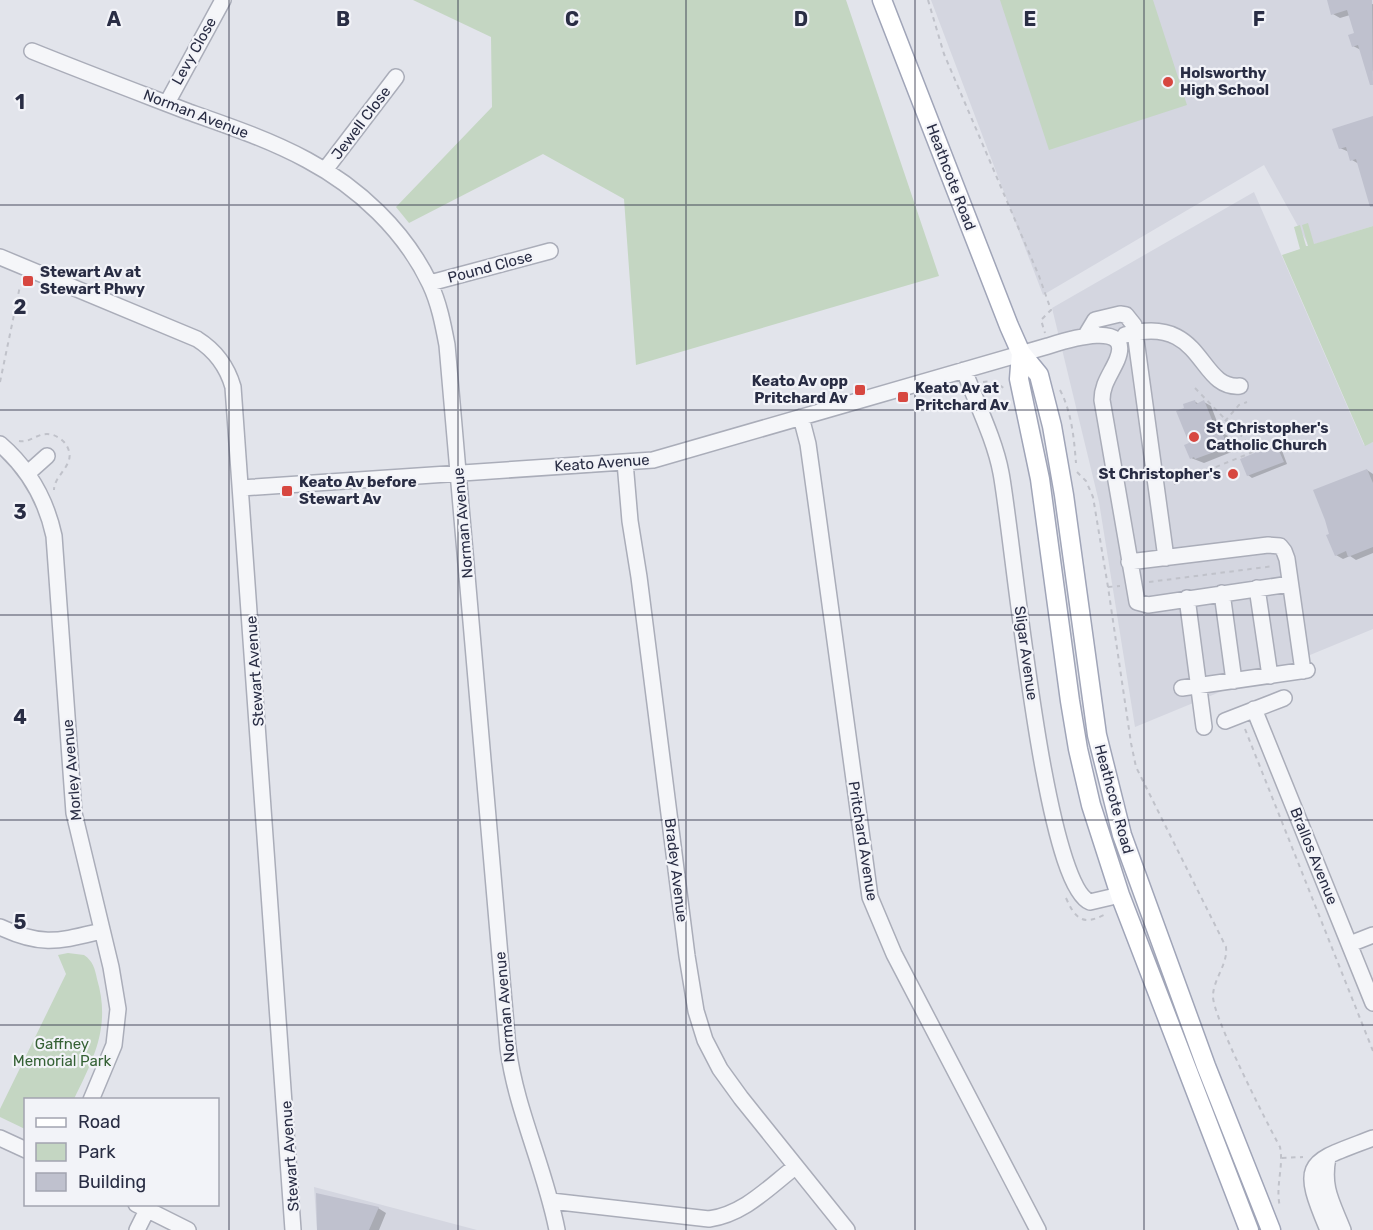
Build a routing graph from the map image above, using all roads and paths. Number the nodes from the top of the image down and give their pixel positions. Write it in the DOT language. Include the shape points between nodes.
graph roads {
  1 [pos="223,0"];
  2 [pos="882,0"];
  3 [pos="928,0"];
  4 [pos="32,51"];
  5 [pos="396,77"];
  6 [pos="167,104"];
  7 [pos="325,170"];
  8 [pos="550,251"];
  9 [pos="0,257"];
  10 [pos="430,283"];
  11 [pos="20,286"];
  12 [pos="1041,320"];
  13 [pos="1135,333"];
  14 [pos="1086,336"];
  15 [pos="1116,340"];
  16 [pos="1021,353"];
  17 [pos="964,370"];
  18 [pos="0,382"];
  19 [pos="1240,386"];
  20 [pos="1059,387"];
  21 [pos="1195,388"];
  22 [pos="1247,402"];
  23 [pos="801,417"];
  24 [pos="1226,420"];
  25 [pos="1219,428"];
  26 [pos="15,439"];
  27 [pos="1275,443"];
  28 [pos="0,444"];
  29 [pos="1256,451"];
  30 [pos="47,456"];
  31 [pos="626,462"];
  32 [pos="28,473"];
  33 [pos="458,473"];
  34 [pos="1174,484"];
  35 [pos="241,488"];
  36 [pos="54,492"];
  37 [pos="1166,558"];
  38 [pos="1129,562"];
  39 [pos="1288,565"];
  40 [pos="1132,584"];
  41 [pos="1290,584"];
  42 [pos="1108,587"];
  43 [pos="1257,588"];
  44 [pos="1222,593"];
  45 [pos="1187,598"];
  46 [pos="1270,676"];
  47 [pos="1234,681"];
  48 [pos="1199,686"];
  49 [pos="1182,688"];
  50 [pos="1284,698"];
  51 [pos="1254,709"];
  52 [pos="1232,718"];
  53 [pos="1204,727"];
  54 [pos="1120,895"];
  55 [pos="0,927"];
  56 [pos="102,931"];
  57 [pos="1373,935"];
  58 [pos="1350,944"];
  59 [pos="1373,1003"];
  60 [pos="1373,1051"];
  61 [pos="92,1098"];
  62 [pos="0,1138"];
  63 [pos="1373,1138"];
  64 [pos="24,1149"];
  65 [pos="1306,1157"];
  66 [pos="1328,1157"];
  67 [pos="1282,1159"];
  68 [pos="795,1167"];
  69 [pos="551,1201"];
  70 [pos="141,1207"];
  71 [pos="1281,1211"];
  72 [pos="137,1230"];
  73 [pos="188,1230"];
  74 [pos="293,1230"];
  75 [pos="557,1230"];
  76 [pos="847,1230"];
  77 [pos="1038,1230"];
  78 [pos="1249,1230"];
  79 [pos="1271,1230"];
  80 [pos="1328,1230"];
  81 [pos="1343,1230"];
  1 -- 6 [label="street, Levy Close"];
  2 -- 16 [label="main road, Heathcote Road"];
  3 -- 12 [label="path" via="944,54 1043,287 1051,310"];
  4 -- 6 [label="street, Norman Avenue"];
  5 -- 7 [label="street, Jewell Close"];
  6 -- 7 [label="street, Norman Avenue" via="262,139"];
  7 -- 10 [label="street, Norman Avenue" via="378,212 406,245"];
  8 -- 10 [label="street, Pound Close"];
  9 -- 35 [label="street, Stewart Avenue" via="188,335 213,351 226,368 233,387"];
  10 -- 33 [label="street, Norman Avenue" via="447,345"];
  11 -- 18 [label="path"];
  13 -- 14 [label="street" via="1131,319 1120,314 1095,320"];
  13 -- 15 [label="street"];
  13 -- 19 [label="street" via="1156,331 1178,337 1197,353 1218,381"];
  13 -- 37 [label="street"];
  14 -- 15 [label="street" via="1106,335"];
  14 -- 16 [label="street, Keato Avenue"];
  15 -- 38 [label="street" via="1119,354 1102,400"];
  16 -- 17 [label="street, Keato Avenue"];
  16 -- 54 [label="main road, Heathcote Road" via="1018,379 1040,478 1076,738 1091,806"];
  16 -- 79 [label="main road, Heathcote Road" via="1039,375 1052,426 1097,735 1122,835 1202,1056"];
  17 -- 23 [label="street, Keato Avenue"];
  17 -- 54 [label="street, Sligar Avenue" via="1001,472 1039,748 1062,847 1083,899 1090,902"];
  20 -- 42 [label="path" via="1072,429 1076,471 1093,497"];
  21 -- 24 [label="path"];
  22 -- 24 [label="path"];
  23 -- 31 [label="street, Keato Avenue" via="664,457"];
  23 -- 77 [label="street, Pritchard Avenue" via="808,444 870,897 894,954"];
  24 -- 25 [label="path"];
  24 -- 29 [label="path"];
  26 -- 36 [label="path" via="27,441 47,434 66,446 69,460 55,482"];
  27 -- 29 [label="path"];
  28 -- 32 [label="street, Morley Avenue"];
  29 -- 34 [label="path"];
  30 -- 32 [label="street"];
  31 -- 33 [label="street, Keato Avenue"];
  31 -- 68 [label="street, Bradey Avenue" via="630,520 696,1011 720,1069"];
  32 -- 56 [label="street, Morley Avenue" via="45,505 54,536 74,813"];
  33 -- 35 [label="street, Keato Avenue"];
  33 -- 69 [label="street, Norman Avenue" via="508,1048 515,1086"];
  35 -- 74 [label="street, Stewart Avenue"];
  37 -- 38 [label="street"];
  37 -- 39 [label="street" via="1273,544 1284,551"];
  38 -- 40 [label="street"];
  39 -- 40 [label="path"];
  39 -- 41 [label="street"];
  40 -- 42 [label="path"];
  40 -- 45 [label="street" via="1135,599 1144,605"];
  41 -- 43 [label="street"];
  41 -- 46 [label="street" via="1305,671"];
  42 -- 67 [label="path" via="1136,767 1226,947 1214,1004"];
  43 -- 44 [label="street"];
  43 -- 46 [label="street"];
  44 -- 45 [label="street"];
  44 -- 47 [label="street"];
  45 -- 48 [label="street"];
  46 -- 47 [label="street"];
  47 -- 48 [label="street"];
  48 -- 49 [label="street"];
  48 -- 53 [label="street"];
  50 -- 51 [label="street"];
  51 -- 52 [label="street"];
  51 -- 58 [label="street, Brallos Avenue"];
  52 -- 60 [label="path"];
  54 -- 78 [label="main road, Heathcote Road"];
  55 -- 56 [label="street" via="41,941"];
  56 -- 61 [label="street, Morley Avenue" via="118,1022 111,1054"];
  57 -- 58 [label="street"];
  58 -- 59 [label="street, Brallos Avenue"];
  62 -- 64 [label="street"];
  63 -- 66 [label="street"];
  65 -- 67 [label="path"];
  66 -- 80 [label="street" via="1316,1163 1311,1187"];
  66 -- 81 [label="street" via="1326,1187"];
  67 -- 71 [label="path" via="1278,1181"];
  68 -- 69 [label="street" via="742,1209 720,1217 697,1218"];
  68 -- 76 [label="street, Bradey Avenue"];
  69 -- 75 [label="street, Norman Avenue"];
  70 -- 72 [label="street"];
  70 -- 73 [label="street"];
}
